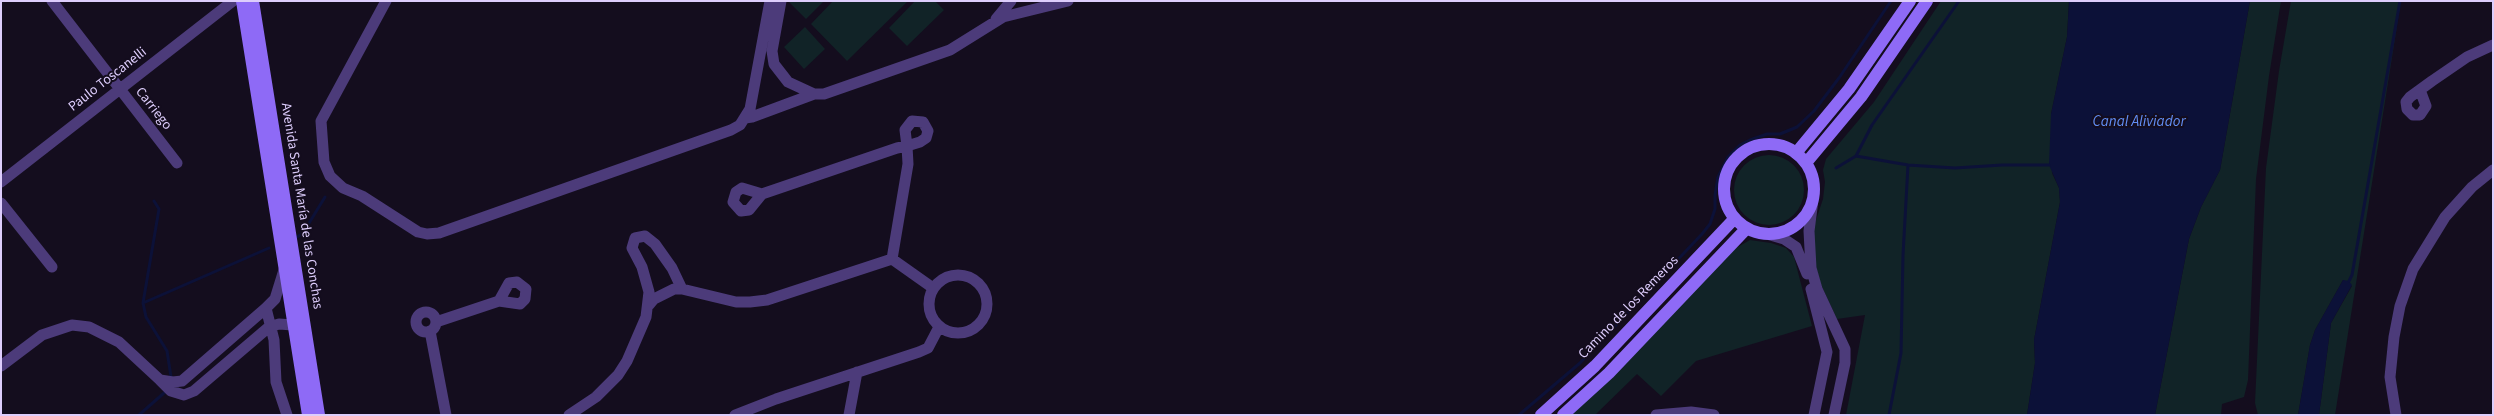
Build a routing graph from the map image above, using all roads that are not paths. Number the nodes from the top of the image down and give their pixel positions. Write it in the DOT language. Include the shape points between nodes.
graph roads {
  1 [pos="52,1"];
  2 [pos="233,1"];
  3 [pos="242,1"];
  4 [pos="253,1"];
  5 [pos="386,1"];
  6 [pos="770,1"];
  7 [pos="780,1"];
  8 [pos="1011,1"];
  9 [pos="1068,1"];
  10 [pos="1910,1"];
  11 [pos="1927,1"];
  12 [pos="993,24"];
  13 [pos="2493,45"];
  14 [pos="119,90"];
  15 [pos="2420,90"];
  16 [pos="814,94"];
  17 [pos="746,118"];
  18 [pos="1796,153"];
  19 [pos="177,163"];
  20 [pos="1806,163"];
  21 [pos="2493,170"];
  22 [pos="1,182"];
  23 [pos="762,194"];
  24 [pos="1813,200"];
  25 [pos="1,203"];
  26 [pos="1735,218"];
  27 [pos="1747,228"];
  28 [pos="1767,234"];
  29 [pos="892,259"];
  30 [pos="52,267"];
  31 [pos="284,270"];
  32 [pos="682,288"];
  33 [pos="933,288"];
  34 [pos="499,301"];
  35 [pos="649,305"];
  36 [pos="266,308"];
  37 [pos="292,325"];
  38 [pos="269,327"];
  39 [pos="939,327"];
  40 [pos="1,366"];
  41 [pos="857,372"];
  42 [pos="160,380"];
  43 [pos="1692,413"];
  44 [pos="310,414"];
  45 [pos="1670,414"];
  46 [pos="288,415"];
  47 [pos="446,415"];
  48 [pos="569,415"];
  49 [pos="735,415"];
  50 [pos="849,415"];
  51 [pos="1541,415"];
  52 [pos="1563,415"];
  53 [pos="1656,415"];
  54 [pos="1714,415"];
  55 [pos="1814,415"];
  56 [pos="1834,415"];
  57 [pos="2396,415"];
  1 -- 14 [label="street, Carriego"];
  2 -- 14 [label="street, Paulo Toscanelli"];
  3 -- 31 [label="main road, Avenida Santa María de las Conchas"];
  4 -- 44 [label="main road, Avenida Santa María de las Conchas"];
  5 -- 17 [label="street" via="321,122 324,162 330,176 343,188 362,196 418,232 439,232 731,130"];
  6 -- 17 [label="street"];
  7 -- 16 [label="street" via="772,52 774,64 788,82"];
  8 -- 12 [label="street"];
  9 -- 12 [label="street" via="1011,15"];
  10 -- 18 [label="main road" via="1849,88"];
  11 -- 20 [label="main road" via="1861,97"];
  12 -- 16 [label="street" via="950,50 824,94"];
  13 -- 15 [label="street" via="2467,57"];
  14 -- 19 [label="street, Carriego"];
  14 -- 22 [label="street, Paulo Toscanelli"];
  16 -- 17 [label="street"];
  18 -- 20 [label="main road"];
  18 -- 26 [label="main road" via="1777,144 1765,144 1753,146 1733,161 1724,184 1725,196"];
  20 -- 24 [label="main road" via="1812,176"];
  21 -- 57 [label="street" via="2472,187 2445,217 2413,269 2400,306 2393,347 2390,377"];
  23 -- 29 [label="street" via="907,146 908,164"];
  24 -- 28 [label="main road" via="1801,221 1785,231"];
  24 -- 56 [label="street" via="1809,231 1811,268 1817,289 1845,349"];
  25 -- 30 [label="street"];
  26 -- 27 [label="main road"];
  26 -- 51 [label="main road, Camino de los Remeros" via="1595,366"];
  27 -- 28 [label="main road"];
  27 -- 52 [label="main road" via="1609,373"];
  28 -- 55 [label="street" via="1796,247 1826,342 1826,360"];
  29 -- 32 [label="street" via="793,292 750,302 736,302"];
  29 -- 33 [label="street"];
  31 -- 36 [label="street" via="278,293"];
  31 -- 37 [label="main road, Avenida Santa María de las Conchas"];
  32 -- 35 [label="street" via="654,299"];
  32 -- 35 [label="street" via="655,244 648,237 635,238 632,248 647,280"];
  33 -- 39 [label="street" via="929,296 930,313"];
  33 -- 39 [label="street" via="946,276 964,274 979,283 987,299 984,316 973,329 956,333"];
  34 -- 47 [label="street" via="433,326"];
  35 -- 48 [label="street" via="638,339 618,375 596,397"];
  36 -- 38 [label="street"];
  36 -- 42 [label="street" via="182,381"];
  37 -- 38 [label="street"];
  37 -- 44 [label="main road, Avenida Santa María de las Conchas"];
  38 -- 42 [label="street" via="194,391 184,395 171,391"];
  38 -- 46 [label="street" via="274,340 276,382"];
  39 -- 41 [label="street" via="928,348"];
  40 -- 42 [label="street" via="42,335 72,325 89,327 120,342"];
  41 -- 49 [label="street"];
  41 -- 50 [label="street"];
  43 -- 45 [label="street"];
  43 -- 54 [label="street"];
  45 -- 53 [label="street"];
}
